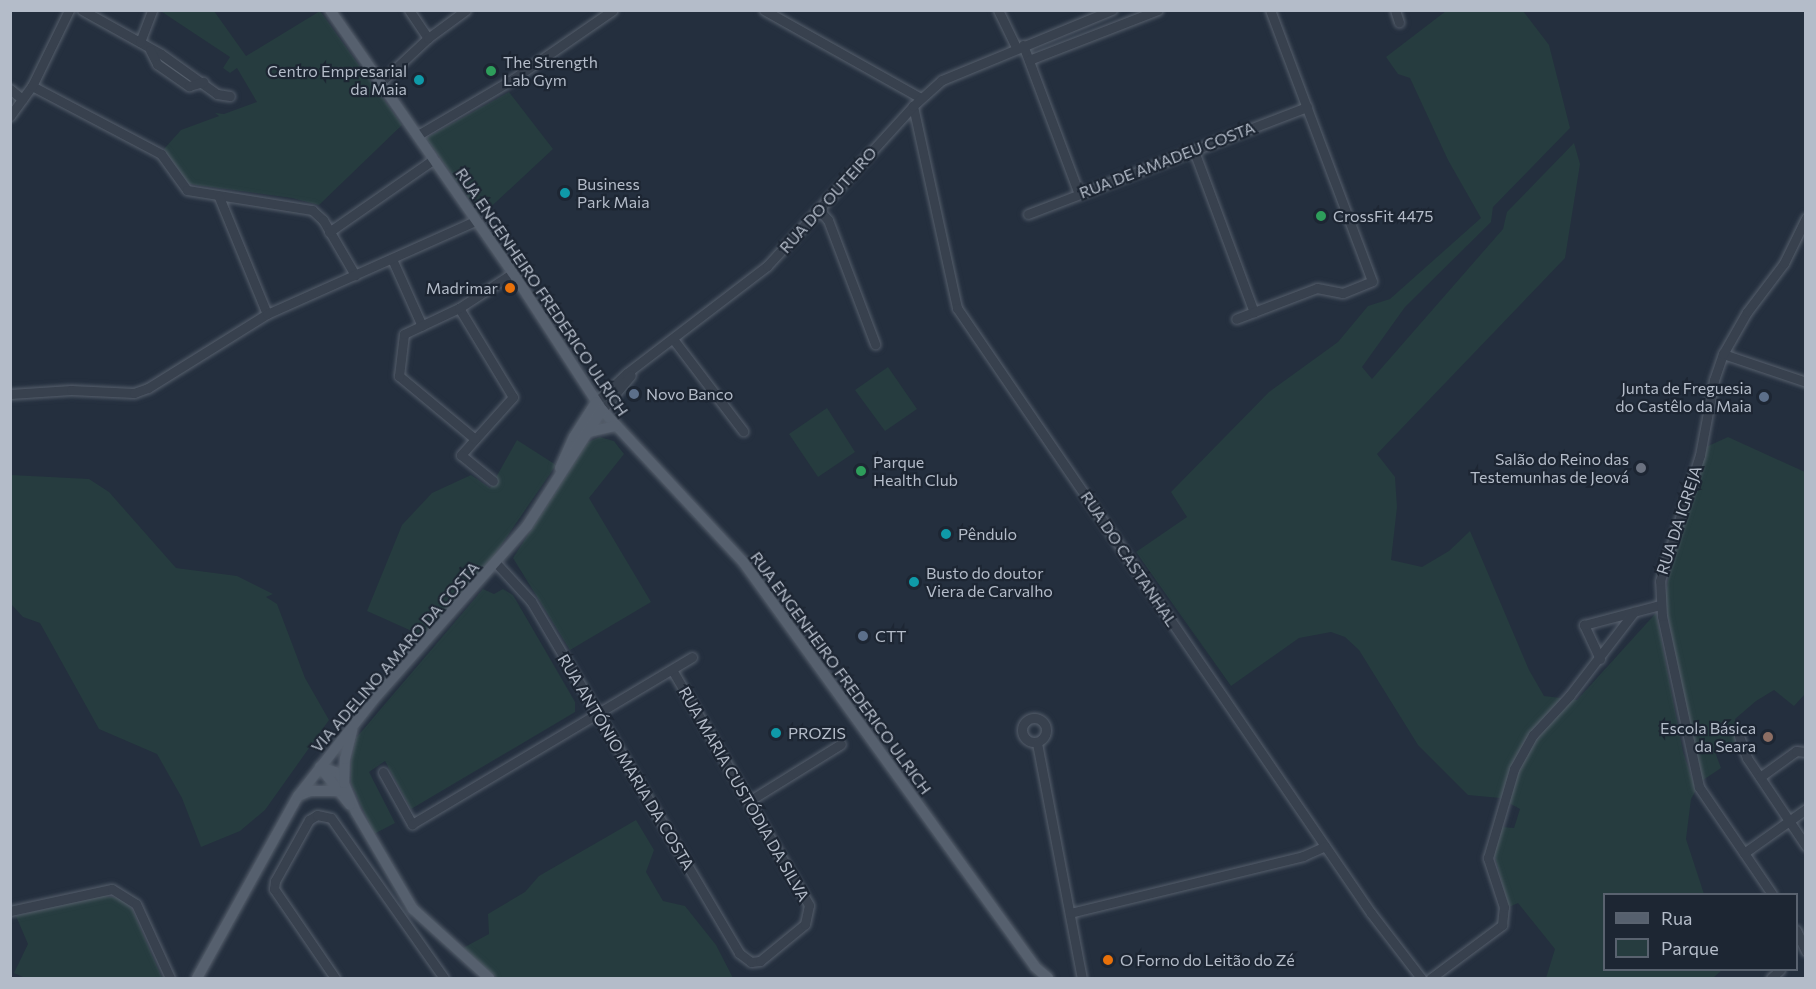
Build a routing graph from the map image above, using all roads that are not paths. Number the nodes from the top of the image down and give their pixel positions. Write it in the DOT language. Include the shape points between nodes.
graph roads {
  1 [pos="69,10"];
  2 [pos="82,10"];
  3 [pos="152,10"];
  4 [pos="330,10"];
  5 [pos="410,10"];
  6 [pos="466,10"];
  7 [pos="613,10"];
  8 [pos="764,10"];
  9 [pos="998,10"];
  10 [pos="1112,10"];
  11 [pos="1158,10"];
  12 [pos="1270,10"];
  13 [pos="1395,10"];
  14 [pos="1399,22"];
  15 [pos="428,38"];
  16 [pos="140,42"];
  17 [pos="1019,46"];
  18 [pos="1029,60"];
  19 [pos="381,82"];
  20 [pos="32,86"];
  21 [pos="10,89"];
  22 [pos="230,96"];
  23 [pos="921,98"];
  24 [pos="22,99"];
  25 [pos="913,106"];
  26 [pos="1306,107"];
  27 [pos="10,116"];
  28 [pos="418,135"];
  29 [pos="1194,150"];
  30 [pos="434,159"];
  31 [pos="1079,194"];
  32 [pos="219,196"];
  33 [pos="820,212"];
  34 [pos="1029,214"];
  35 [pos="1806,218"];
  36 [pos="477,220"];
  37 [pos="329,232"];
  38 [pos="392,259"];
  39 [pos="513,273"];
  40 [pos="355,275"];
  41 [pos="459,308"];
  42 [pos="1254,312"];
  43 [pos="267,314"];
  44 [pos="1236,318"];
  45 [pos="422,326"];
  46 [pos="673,339"];
  47 [pos="875,344"];
  48 [pos="1722,354"];
  49 [pos="1806,382"];
  50 [pos="10,394"];
  51 [pos="599,406"];
  52 [pos="615,426"];
  53 [pos="743,431"];
  54 [pos="589,432"];
  55 [pos="475,439"];
  56 [pos="493,481"];
  57 [pos="553,486"];
  58 [pos="497,564"];
  59 [pos="1660,605"];
  60 [pos="1634,612"];
  61 [pos="692,657"];
  62 [pos="1600,659"];
  63 [pos="672,670"];
  64 [pos="598,713"];
  65 [pos="355,722"];
  66 [pos="1739,736"];
  67 [pos="1037,743"];
  68 [pos="841,744"];
  69 [pos="1806,752"];
  70 [pos="320,767"];
  71 [pos="383,772"];
  72 [pos="1760,777"];
  73 [pos="341,787"];
  74 [pos="298,796"];
  75 [pos="749,801"];
  76 [pos="1806,809"];
  77 [pos="1789,820"];
  78 [pos="1325,846"];
  79 [pos="1806,846"];
  80 [pos="1744,853"];
  81 [pos="1771,893"];
  82 [pos="10,911"];
  83 [pos="1070,913"];
  84 [pos="1801,932"];
  85 [pos="1802,950"];
  86 [pos="751,962"];
  87 [pos="170,978"];
  88 [pos="196,978"];
  89 [pos="335,978"];
  90 [pos="444,978"];
  91 [pos="489,978"];
  92 [pos="1048,978"];
  93 [pos="1082,978"];
  94 [pos="1421,978"];
  95 [pos="1431,978"];
  1 -- 20 [label="street"];
  2 -- 16 [label="street"];
  3 -- 16 [label="street"];
  4 -- 19 [label="main road, RUA ENGENHEIRO FREDERICO ULRICH"];
  5 -- 15 [label="street"];
  6 -- 15 [label="street"];
  7 -- 28 [label="street" via="513,79"];
  8 -- 23 [label="street"];
  9 -- 17 [label="street"];
  10 -- 17 [label="street, RUA DO OUTEIRO"];
  11 -- 18 [label="street"];
  12 -- 26 [label="street"];
  13 -- 14 [label="street"];
  15 -- 19 [label="street"];
  16 -- 22 [label="street" via="150,50 157,64 189,86 203,82 217,94"];
  17 -- 18 [label="street"];
  17 -- 23 [label="street, RUA DO OUTEIRO" via="959,70"];
  18 -- 31 [label="street"];
  19 -- 28 [label="main road, RUA ENGENHEIRO FREDERICO ULRICH"];
  20 -- 24 [label="street"];
  20 -- 32 [label="street" via="161,154 187,190"];
  21 -- 24 [label="street"];
  23 -- 25 [label="street, RUA DO OUTEIRO"];
  24 -- 27 [label="street"];
  25 -- 33 [label="street, RUA DO OUTEIRO"];
  25 -- 78 [label="street, RUA DO CASTANHAL" via="957,308"];
  26 -- 29 [label="street, RUA DE AMADEU COSTA"];
  26 -- 42 [label="street" via="1372,281 1343,292 1317,288"];
  28 -- 30 [label="main road, RUA ENGENHEIRO FREDERICO ULRICH"];
  29 -- 31 [label="street, RUA DE AMADEU COSTA"];
  29 -- 42 [label="street"];
  30 -- 36 [label="main road, RUA ENGENHEIRO FREDERICO ULRICH"];
  30 -- 37 [label="street"];
  31 -- 34 [label="street, RUA DE AMADEU COSTA"];
  32 -- 37 [label="street" via="312,210"];
  32 -- 43 [label="street"];
  33 -- 46 [label="street, RUA DO OUTEIRO" via="767,266"];
  33 -- 47 [label="street" via="828,220"];
  35 -- 48 [label="street, RUA DA IGREJA" via="1784,263"];
  36 -- 38 [label="street"];
  36 -- 39 [label="main road, RUA ENGENHEIRO FREDERICO ULRICH"];
  37 -- 40 [label="street"];
  38 -- 40 [label="street"];
  38 -- 45 [label="street"];
  39 -- 41 [label="street"];
  39 -- 51 [label="main road, RUA ENGENHEIRO FREDERICO ULRICH"];
  40 -- 43 [label="street"];
  41 -- 45 [label="street"];
  41 -- 55 [label="street" via="513,396"];
  42 -- 44 [label="street"];
  43 -- 50 [label="street" via="135,393 71,390"];
  45 -- 55 [label="street" via="404,334 399,376"];
  46 -- 51 [label="street, RUA DO OUTEIRO" via="638,366"];
  46 -- 53 [label="street"];
  48 -- 49 [label="street"];
  48 -- 59 [label="street, RUA DA IGREJA" via="1700,455 1667,549"];
  51 -- 52 [label="main road, RUA ENGENHEIRO FREDERICO ULRICH"];
  51 -- 54 [label="main road, VIA ADELINO AMARO DA COSTA"];
  51 -- 57 [label="main road, VIA ADELINO AMARO DA COSTA" via="574,436"];
  52 -- 54 [label="main road"];
  52 -- 92 [label="main road, RUA ENGENHEIRO FREDERICO ULRICH" via="744,563 1035,967"];
  54 -- 57 [label="main road, VIA ADELINO AMARO DA COSTA"];
  55 -- 56 [label="street" via="461,455"];
  57 -- 58 [label="main road, VIA ADELINO AMARO DA COSTA"];
  58 -- 64 [label="street, RUA ANTÓNIO MARIA DA COSTA" via="531,601"];
  58 -- 65 [label="main road, VIA ADELINO AMARO DA COSTA"];
  59 -- 60 [label="street"];
  59 -- 80 [label="street, RUA DA IGREJA" via="1699,787"];
  60 -- 62 [label="street"];
  60 -- 62 [label="street" via="1584,625"];
  61 -- 63 [label="street"];
  62 -- 95 [label="street" via="1533,735 1514,769 1488,858 1504,907 1502,925"];
  63 -- 64 [label="street"];
  63 -- 75 [label="street, RUA MARIA CUSTÓDIA DA SILVA"];
  64 -- 71 [label="street" via="411,824"];
  64 -- 86 [label="street, RUA ANTÓNIO MARIA DA COSTA" via="739,953"];
  65 -- 70 [label="main road, VIA ADELINO AMARO DA COSTA"];
  65 -- 73 [label="main road"];
  66 -- 72 [label="street"];
  67 -- 83 [label="street"];
  68 -- 75 [label="street"];
  69 -- 72 [label="street" via="1796,751"];
  70 -- 73 [label="main road" via="334,769"];
  70 -- 74 [label="main road, VIA ADELINO AMARO DA COSTA"];
  72 -- 77 [label="street"];
  73 -- 74 [label="main road"];
  73 -- 91 [label="main road" via="413,909"];
  74 -- 88 [label="main road, VIA ADELINO AMARO DA COSTA"];
  75 -- 86 [label="street, RUA MARIA CUSTÓDIA DA SILVA" via="810,912 796,931 760,962"];
  76 -- 77 [label="street"];
  77 -- 79 [label="street"];
  77 -- 80 [label="street"];
  78 -- 83 [label="street" via="1303,856"];
  78 -- 94 [label="street, RUA DO CASTANHAL"];
  80 -- 81 [label="street, RUA DA IGREJA"];
  82 -- 87 [label="street" via="111,889 136,904"];
  83 -- 93 [label="street"];
  84 -- 85 [label="street"];
  89 -- 90 [label="street" via="274,889 309,820 317,815 331,818"];
}
